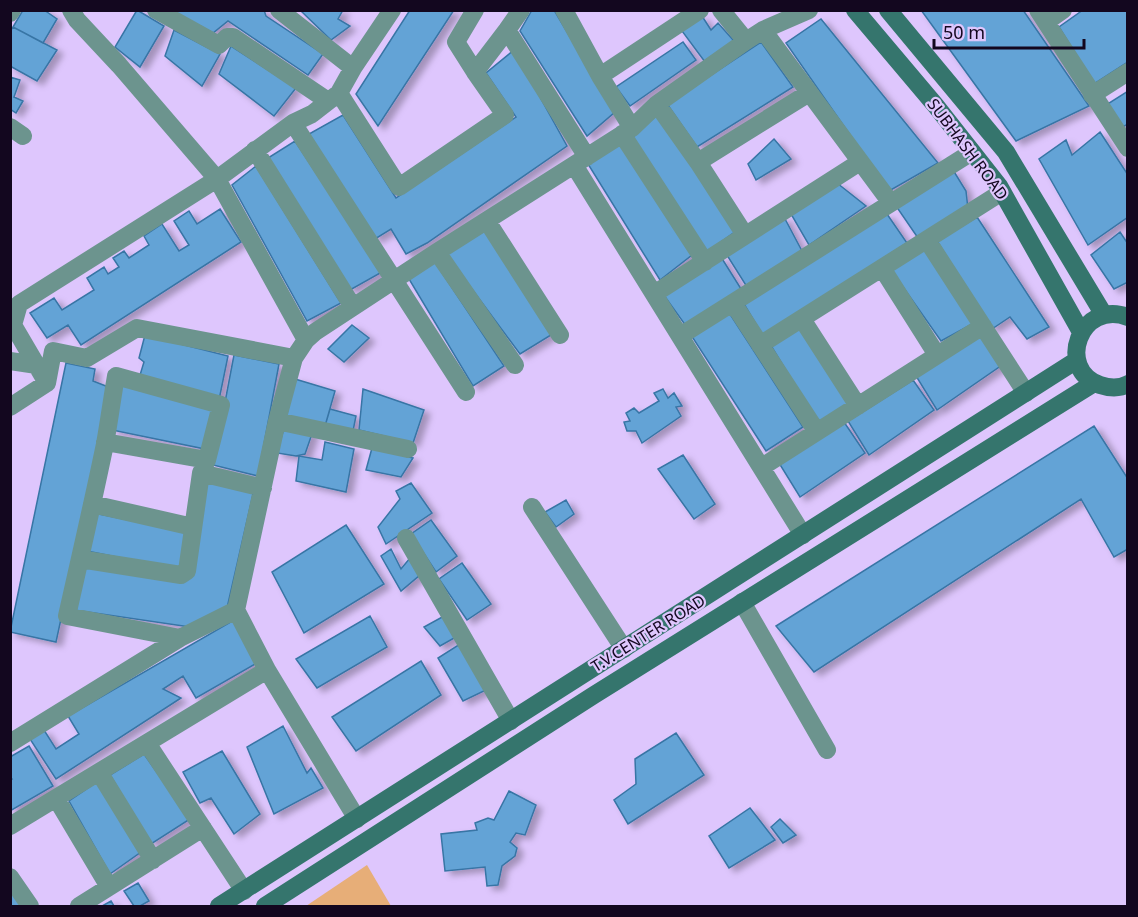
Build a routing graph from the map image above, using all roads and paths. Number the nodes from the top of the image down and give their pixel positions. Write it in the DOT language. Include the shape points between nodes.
graph roads {
  1 [pos="71,10"];
  2 [pos="156,10"];
  3 [pos="279,10"];
  4 [pos="392,10"];
  5 [pos="475,10"];
  6 [pos="521,10"];
  7 [pos="564,10"];
  8 [pos="700,10"];
  9 [pos="721,10"];
  10 [pos="809,10"];
  11 [pos="855,10"];
  12 [pos="888,10"];
  13 [pos="1063,10"];
  14 [pos="1042,16"];
  15 [pos="507,30"];
  16 [pos="763,30"];
  17 [pos="746,41"];
  18 [pos="353,68"];
  19 [pos="474,72"];
  20 [pos="1128,72"];
  21 [pos="600,76"];
  22 [pos="809,93"];
  23 [pos="1092,95"];
  24 [pos="333,97"];
  25 [pos="657,104"];
  26 [pos="294,123"];
  27 [pos="627,131"];
  28 [pos="1128,148"];
  29 [pos="255,150"];
  30 [pos="972,152"];
  31 [pos="580,161"];
  32 [pos="698,162"];
  33 [pos="860,162"];
  34 [pos="217,179"];
  35 [pos="1002,192"];
  36 [pos="891,203"];
  37 [pos="487,221"];
  38 [pos="745,236"];
  39 [pos="927,240"];
  40 [pos="437,252"];
  41 [pos="705,261"];
  42 [pos="882,268"];
  43 [pos="395,280"];
  44 [pos="654,294"];
  45 [pos="733,303"];
  46 [pos="352,307"];
  47 [pos="1104,315"];
  48 [pos="1128,317"];
  49 [pos="802,319"];
  50 [pos="983,326"];
  51 [pos="1081,332"];
  52 [pos="560,335"];
  53 [pos="680,336"];
  54 [pos="306,340"];
  55 [pos="760,345"];
  56 [pos="937,356"];
  57 [pos="294,358"];
  58 [pos="1077,360"];
  59 [pos="10,361"];
  60 [pos="37,365"];
  61 [pos="514,365"];
  62 [pos="47,383"];
  63 [pos="1094,383"];
  64 [pos="1126,389"];
  65 [pos="466,392"];
  66 [pos="1026,393"];
  67 [pos="858,406"];
  68 [pos="10,407"];
  69 [pos="277,421"];
  70 [pos="817,432"];
  71 [pos="105,442"];
  72 [pos="408,449"];
  73 [pos="204,466"];
  74 [pos="762,467"];
  75 [pos="263,488"];
  76 [pos="92,504"];
  77 [pos="532,507"];
  78 [pos="193,528"];
  79 [pos="803,534"];
  80 [pos="406,538"];
  81 [pos="80,559"];
  82 [pos="742,602"];
  83 [pos="236,610"];
  84 [pos="180,638"];
  85 [pos="624,649"];
  86 [pos="267,670"];
  87 [pos="511,721"];
  88 [pos="10,743"];
  89 [pos="147,743"];
  90 [pos="827,750"];
  91 [pos="99,772"];
  92 [pos="56,798"];
  93 [pos="357,819"];
  94 [pos="10,826"];
  95 [pos="203,828"];
  96 [pos="153,860"];
  97 [pos="10,877"];
  98 [pos="109,887"];
  99 [pos="244,891"];
  100 [pos="30,906"];
  101 [pos="79,906"];
  102 [pos="219,906"];
  103 [pos="265,906"];
  1 -- 34 [label="street"];
  2 -- 24 [label="street" via="219,45 233,37"];
  3 -- 18 [label="street"];
  4 -- 18 [label="street"];
  5 -- 19 [label="street" via="456,42"];
  6 -- 15 [label="street"];
  7 -- 21 [label="street"];
  8 -- 21 [label="street"];
  9 -- 17 [label="street"];
  10 -- 16 [label="street"];
  11 -- 30 [label="street, SUBHASH ROAD"];
  12 -- 47 [label="street, SUBHASH ROAD" via="1006,152"];
  13 -- 14 [label="street"];
  14 -- 23 [label="street"];
  15 -- 19 [label="street"];
  15 -- 31 [label="street"];
  16 -- 17 [label="street"];
  16 -- 22 [label="street"];
  17 -- 25 [label="street"];
  18 -- 24 [label="street"];
  19 -- 24 [label="street" via="505,115 399,187"];
  20 -- 23 [label="street"];
  21 -- 27 [label="street"];
  22 -- 32 [label="street"];
  22 -- 33 [label="street"];
  23 -- 28 [label="street"];
  24 -- 26 [label="street"];
  25 -- 27 [label="street"];
  25 -- 32 [label="street"];
  26 -- 29 [label="street"];
  26 -- 43 [label="street"];
  27 -- 31 [label="street"];
  27 -- 41 [label="street"];
  29 -- 34 [label="street"];
  29 -- 46 [label="street"];
  30 -- 35 [label="street, SUBHASH ROAD"];
  30 -- 36 [label="street"];
  31 -- 37 [label="street"];
  31 -- 44 [label="street"];
  32 -- 38 [label="street"];
  33 -- 36 [label="street"];
  33 -- 38 [label="street"];
  34 -- 54 [label="street"];
  34 -- 60 [label="street" via="19,304 13,325"];
  35 -- 39 [label="street"];
  35 -- 51 [label="street, SUBHASH ROAD"];
  36 -- 45 [label="street"];
  37 -- 40 [label="street"];
  37 -- 52 [label="street"];
  38 -- 41 [label="street"];
  39 -- 42 [label="street"];
  39 -- 50 [label="street"];
  40 -- 43 [label="street"];
  40 -- 61 [label="street"];
  41 -- 44 [label="street"];
  42 -- 49 [label="street"];
  42 -- 56 [label="street"];
  43 -- 46 [label="street"];
  43 -- 65 [label="street"];
  44 -- 53 [label="street"];
  45 -- 53 [label="street"];
  45 -- 55 [label="street"];
  46 -- 54 [label="street"];
  47 -- 48 [label="street"];
  47 -- 51 [label="street"];
  49 -- 55 [label="street"];
  49 -- 67 [label="street"];
  50 -- 56 [label="street"];
  50 -- 66 [label="street"];
  51 -- 58 [label="street"];
  53 -- 74 [label="street"];
  54 -- 57 [label="street"];
  55 -- 70 [label="street"];
  56 -- 67 [label="street"];
  57 -- 62 [label="street" via="137,328 87,358 53,351"];
  57 -- 69 [label="street"];
  58 -- 63 [label="street"];
  58 -- 66 [label="street, T.V.CENTER ROAD"];
  59 -- 60 [label="street"];
  60 -- 62 [label="street"];
  62 -- 68 [label="street"];
  63 -- 64 [label="street"];
  63 -- 82 [label="street, T.V.CENTER ROAD"];
  66 -- 79 [label="street, T.V.CENTER ROAD"];
  67 -- 70 [label="street"];
  69 -- 72 [label="street"];
  69 -- 75 [label="street"];
  70 -- 74 [label="street"];
  71 -- 73 [label="street"];
  71 -- 73 [label="street" via="117,376 221,405"];
  71 -- 76 [label="street"];
  73 -- 75 [label="street"];
  73 -- 78 [label="street"];
  74 -- 79 [label="street"];
  75 -- 83 [label="street"];
  76 -- 78 [label="street"];
  76 -- 81 [label="street"];
  77 -- 85 [label="street"];
  78 -- 81 [label="street" via="187,571 181,575"];
  79 -- 85 [label="street, T.V.CENTER ROAD"];
  80 -- 87 [label="street"];
  81 -- 84 [label="street" via="68,616"];
  82 -- 90 [label="street"];
  82 -- 103 [label="street, T.V.CENTER ROAD"];
  83 -- 84 [label="street"];
  83 -- 86 [label="street"];
  84 -- 88 [label="street"];
  85 -- 87 [label="street, T.V.CENTER ROAD"];
  86 -- 89 [label="street"];
  86 -- 93 [label="street"];
  87 -- 93 [label="street, T.V.CENTER ROAD"];
  89 -- 91 [label="street"];
  89 -- 95 [label="street"];
  91 -- 92 [label="street"];
  91 -- 96 [label="street"];
  92 -- 94 [label="street"];
  92 -- 98 [label="street"];
  93 -- 99 [label="street, T.V.CENTER ROAD"];
  95 -- 96 [label="street"];
  95 -- 99 [label="street"];
  96 -- 98 [label="street"];
  97 -- 100 [label="street"];
  98 -- 101 [label="street"];
  99 -- 102 [label="street, T.V.CENTER ROAD"];
}
